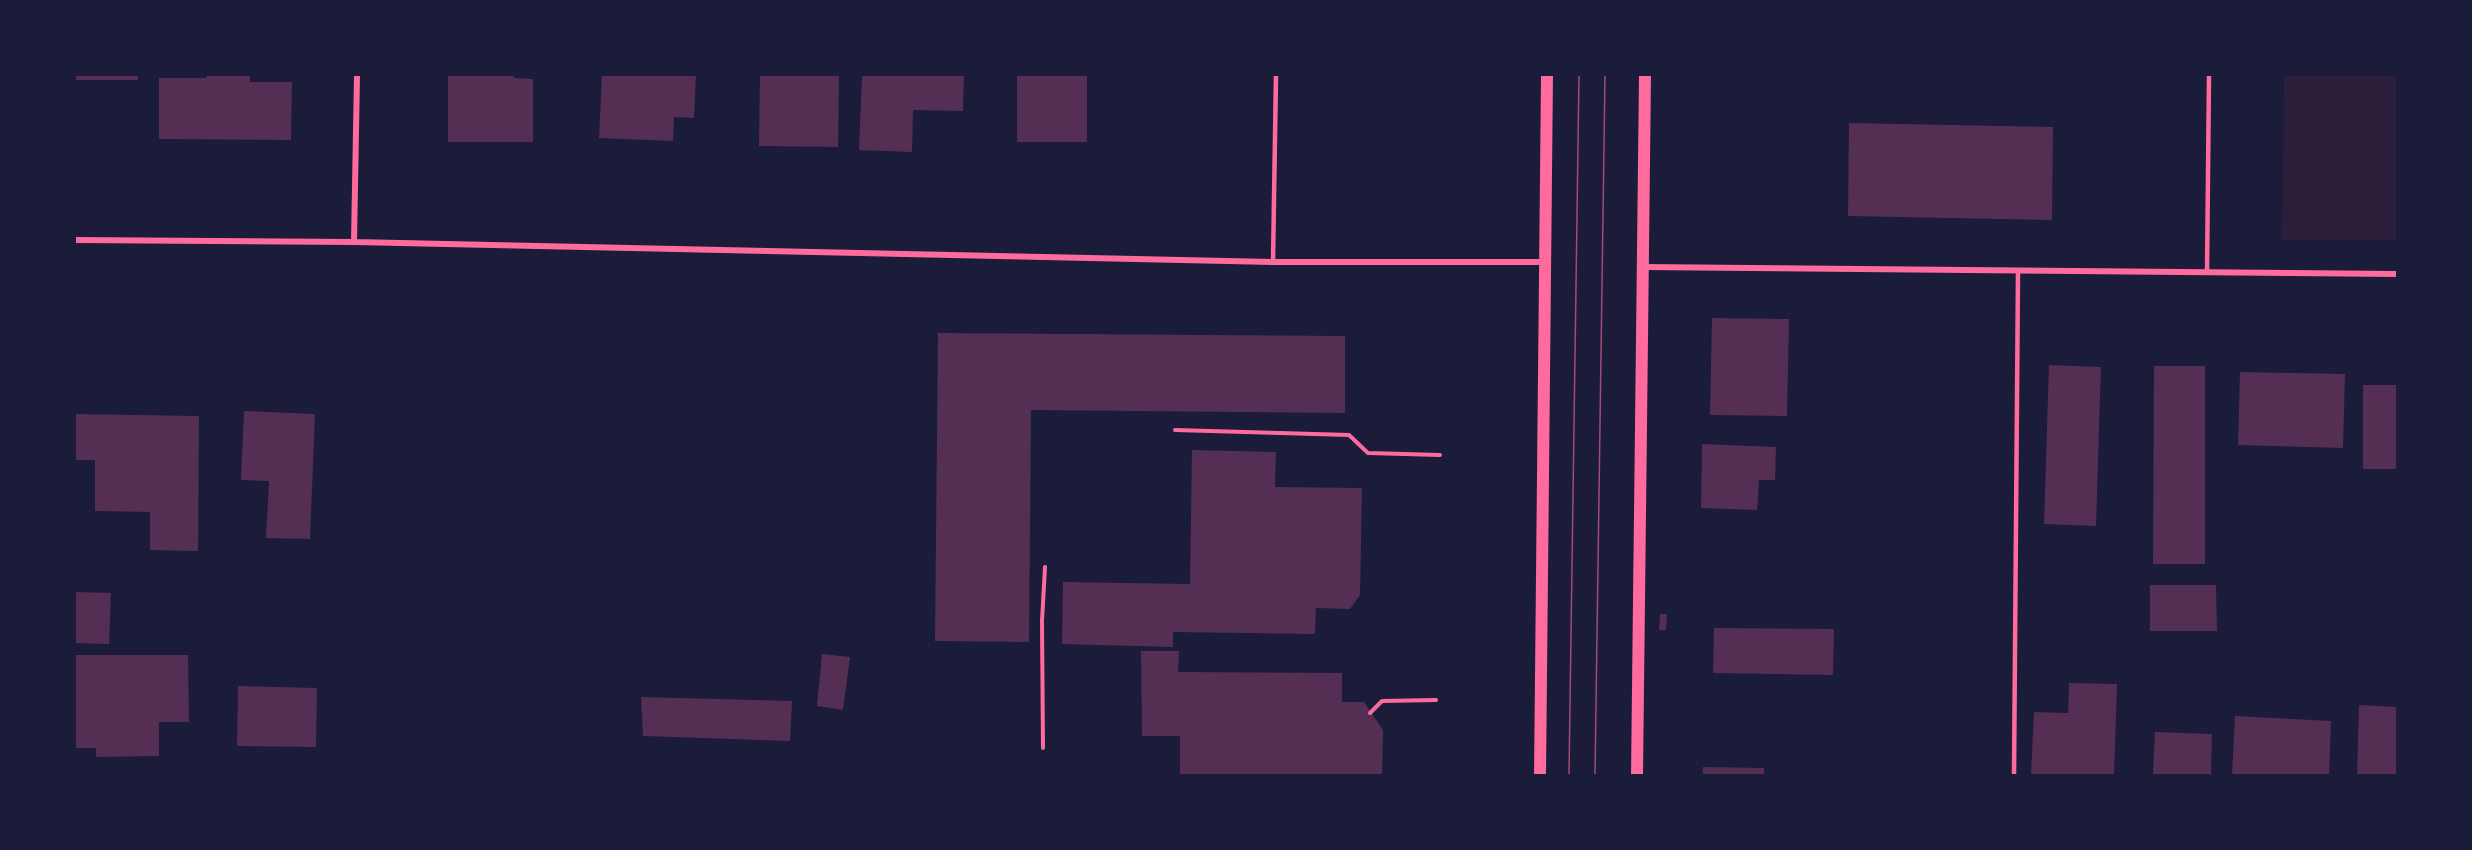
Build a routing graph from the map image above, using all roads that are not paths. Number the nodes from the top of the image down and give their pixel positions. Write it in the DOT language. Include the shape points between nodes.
graph roads {
  1 [pos="357,75"];
  2 [pos="1276,75"];
  3 [pos="1547,75"];
  4 [pos="1645,75"];
  5 [pos="2209,75"];
  6 [pos="75,240"];
  7 [pos="354,242"];
  8 [pos="1273,262"];
  9 [pos="1544,262"];
  10 [pos="1642,267"];
  11 [pos="2018,272"];
  12 [pos="2207,272"];
  13 [pos="2397,274"];
  14 [pos="1540,775"];
  15 [pos="1637,775"];
  16 [pos="2014,775"];
  1 -- 7 [label="street"];
  2 -- 8 [label="lane"];
  3 -- 9 [label="main road"];
  4 -- 10 [label="main road"];
  5 -- 12 [label="lane"];
  6 -- 7 [label="street"];
  7 -- 8 [label="street"];
  8 -- 9 [label="street"];
  9 -- 14 [label="main road"];
  10 -- 11 [label="street"];
  10 -- 15 [label="main road"];
  11 -- 12 [label="street"];
  11 -- 16 [label="lane"];
  12 -- 13 [label="street"];
}
